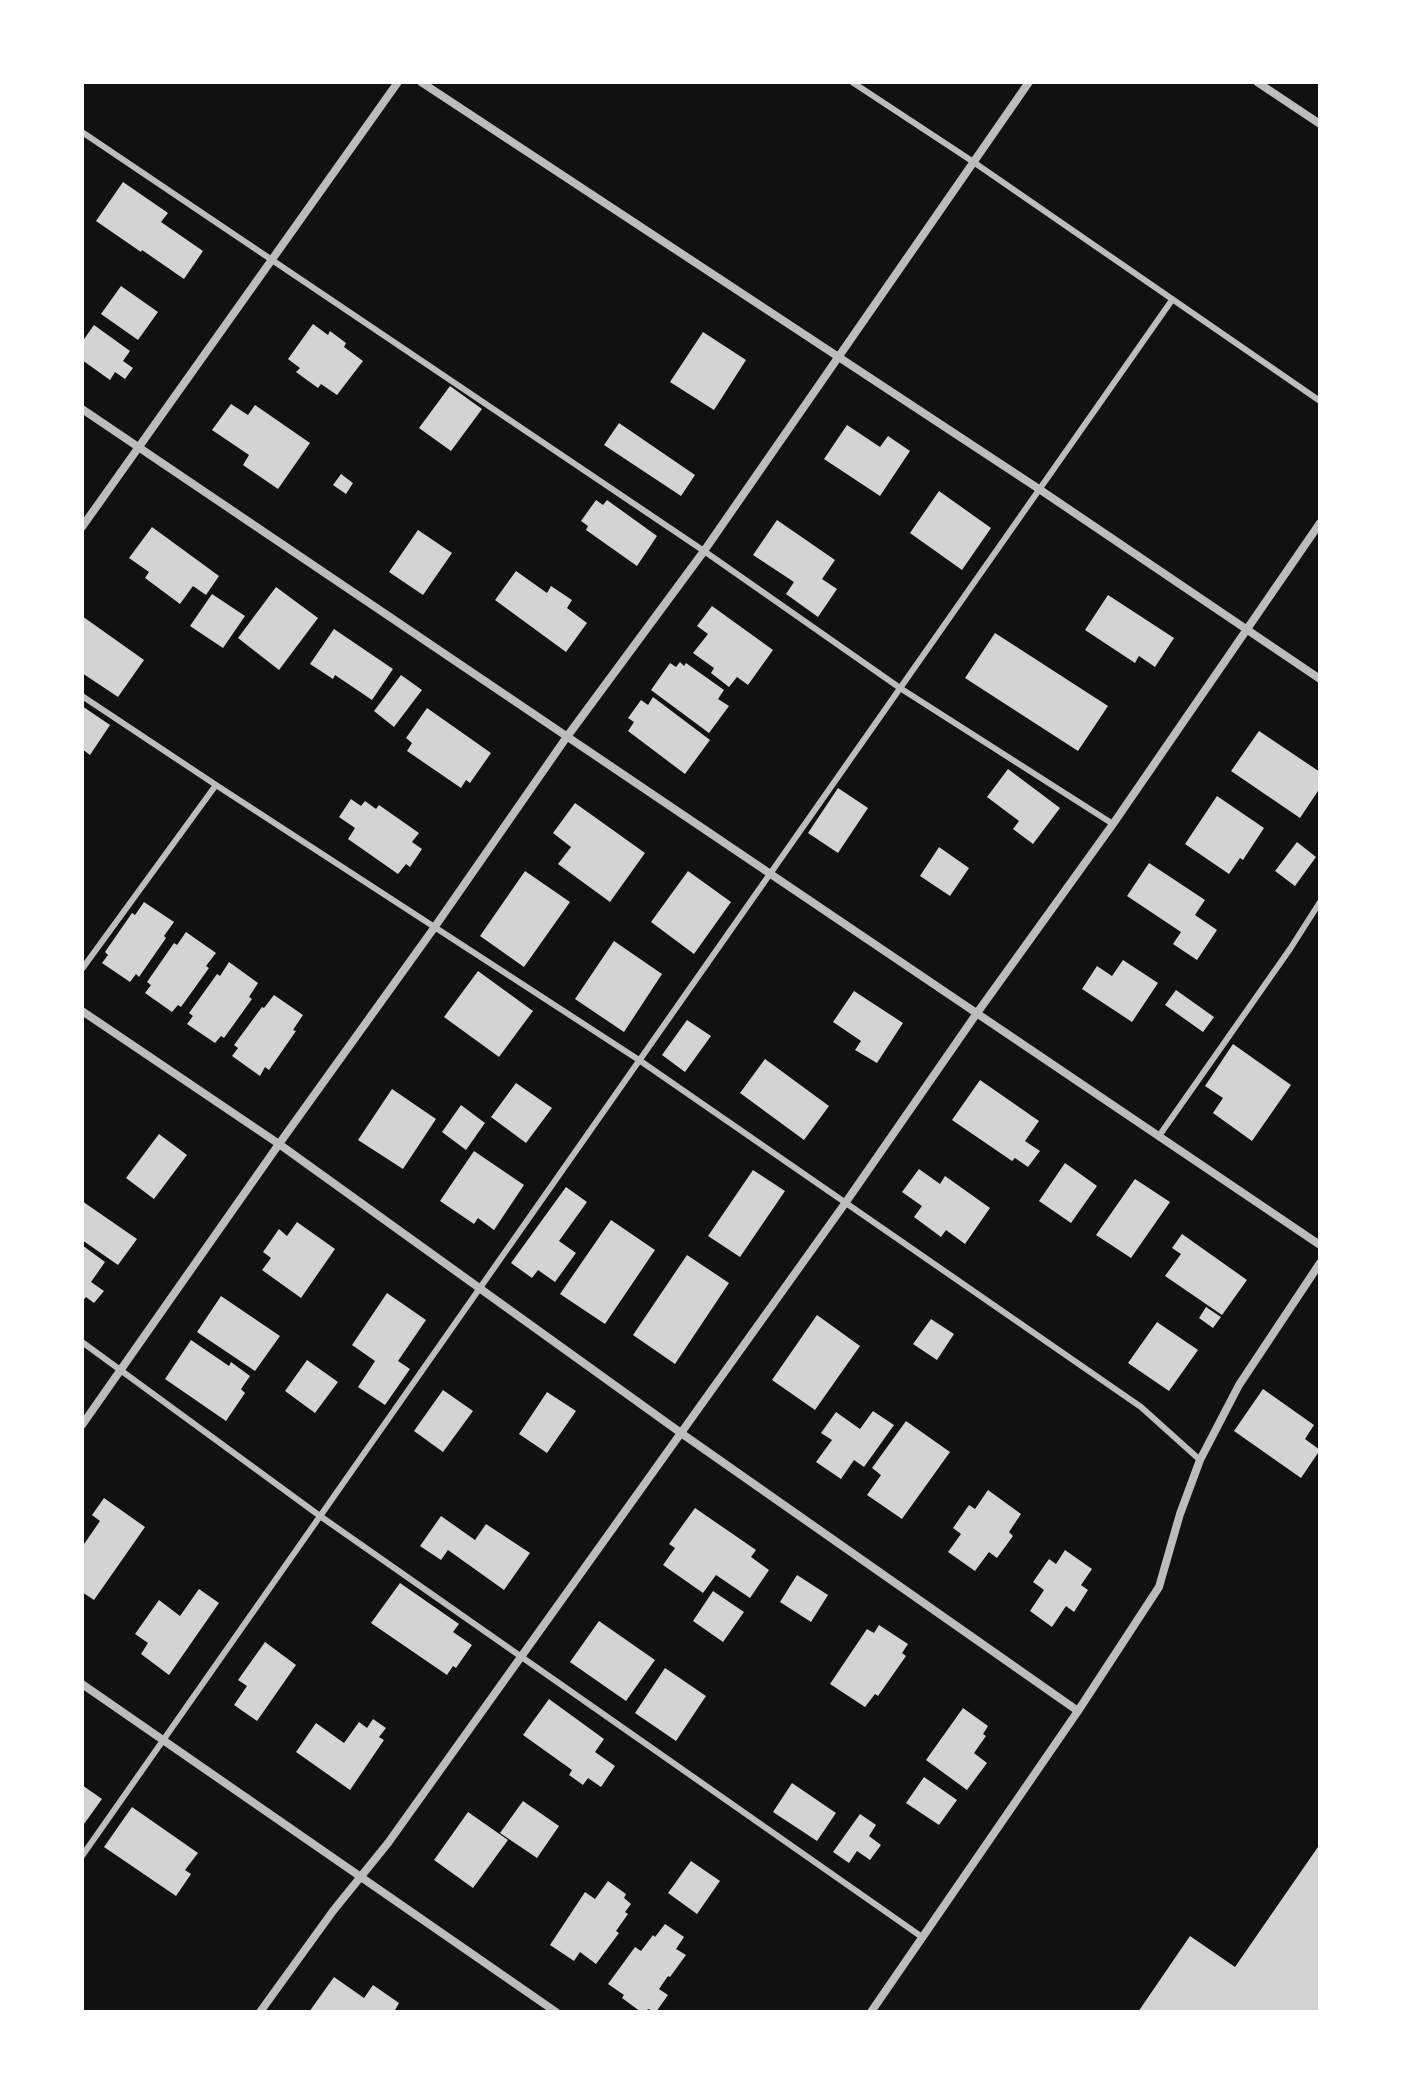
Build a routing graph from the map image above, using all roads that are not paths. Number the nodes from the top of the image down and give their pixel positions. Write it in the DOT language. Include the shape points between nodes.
graph roads {
  1 [pos="398,82"];
  2 [pos="421,82"];
  3 [pos="852,82"];
  4 [pos="1029,82"];
  5 [pos="1257,82"];
  6 [pos="1320,124"];
  7 [pos="82,132"];
  8 [pos="972,161"];
  9 [pos="272,259"];
  10 [pos="1172,300"];
  11 [pos="837,357"];
  12 [pos="1320,401"];
  13 [pos="82,409"];
  14 [pos="138,448"];
  15 [pos="1039,489"];
  16 [pos="1320,523"];
  17 [pos="82,527"];
  18 [pos="704,551"];
  19 [pos="1246,630"];
  20 [pos="1320,679"];
  21 [pos="900,688"];
  22 [pos="82,696"];
  23 [pos="566,738"];
  24 [pos="216,785"];
  25 [pos="1113,824"];
  26 [pos="770,875"];
  27 [pos="1320,902"];
  28 [pos="434,928"];
  29 [pos="82,969"];
  30 [pos="82,1011"];
  31 [pos="977,1013"];
  32 [pos="639,1060"];
  33 [pos="1159,1136"];
  34 [pos="279,1144"];
  35 [pos="846,1202"];
  36 [pos="1320,1245"];
  37 [pos="1320,1263"];
  38 [pos="480,1288"];
  39 [pos="82,1342"];
  40 [pos="121,1370"];
  41 [pos="82,1425"];
  42 [pos="681,1433"];
  43 [pos="1200,1460"];
  44 [pos="320,1516"];
  45 [pos="522,1657"];
  46 [pos="82,1684"];
  47 [pos="1078,1711"];
  48 [pos="163,1740"];
  49 [pos="82,1856"];
  50 [pos="360,1877"];
  51 [pos="922,1937"];
  52 [pos="260,2012"];
  53 [pos="556,2012"];
  54 [pos="871,2012"];
  1 -- 9 [label="street"];
  2 -- 11 [label="street"];
  3 -- 8 [label="lane"];
  4 -- 8 [label="street"];
  5 -- 6 [label="street"];
  7 -- 9 [label="lane"];
  8 -- 10 [label="lane"];
  8 -- 11 [label="street"];
  9 -- 14 [label="street"];
  9 -- 18 [label="lane"];
  10 -- 12 [label="lane"];
  10 -- 15 [label="lane"];
  11 -- 15 [label="street"];
  11 -- 18 [label="street"];
  13 -- 14 [label="street"];
  14 -- 17 [label="street"];
  14 -- 23 [label="street"];
  15 -- 19 [label="street"];
  15 -- 21 [label="lane"];
  16 -- 19 [label="street"];
  18 -- 21 [label="lane"];
  18 -- 23 [label="street"];
  19 -- 20 [label="street"];
  19 -- 25 [label="street"];
  21 -- 25 [label="lane"];
  21 -- 26 [label="lane"];
  22 -- 24 [label="lane"];
  23 -- 26 [label="street"];
  23 -- 28 [label="street"];
  24 -- 28 [label="lane"];
  24 -- 29 [label="lane"];
  25 -- 31 [label="street"];
  26 -- 31 [label="street"];
  26 -- 32 [label="lane"];
  27 -- 33 [label="lane"];
  28 -- 32 [label="lane"];
  28 -- 34 [label="street"];
  30 -- 34 [label="street"];
  31 -- 33 [label="street"];
  31 -- 35 [label="street"];
  32 -- 35 [label="lane"];
  32 -- 38 [label="lane"];
  33 -- 36 [label="street"];
  34 -- 38 [label="street"];
  34 -- 40 [label="street"];
  35 -- 42 [label="street"];
  35 -- 43 [label="lane" via="1141,1407"];
  37 -- 43 [label="street" via="1239,1385"];
  38 -- 42 [label="street"];
  38 -- 44 [label="lane"];
  39 -- 40 [label="lane"];
  40 -- 41 [label="street"];
  40 -- 44 [label="lane"];
  42 -- 45 [label="street"];
  42 -- 47 [label="street"];
  43 -- 47 [label="street" via="1159,1587"];
  44 -- 45 [label="lane"];
  44 -- 48 [label="lane"];
  45 -- 50 [label="street"];
  45 -- 51 [label="lane"];
  46 -- 48 [label="street"];
  47 -- 51 [label="street"];
  48 -- 49 [label="lane"];
  48 -- 50 [label="street"];
  50 -- 52 [label="street"];
  50 -- 53 [label="street"];
  51 -- 54 [label="street"];
}
